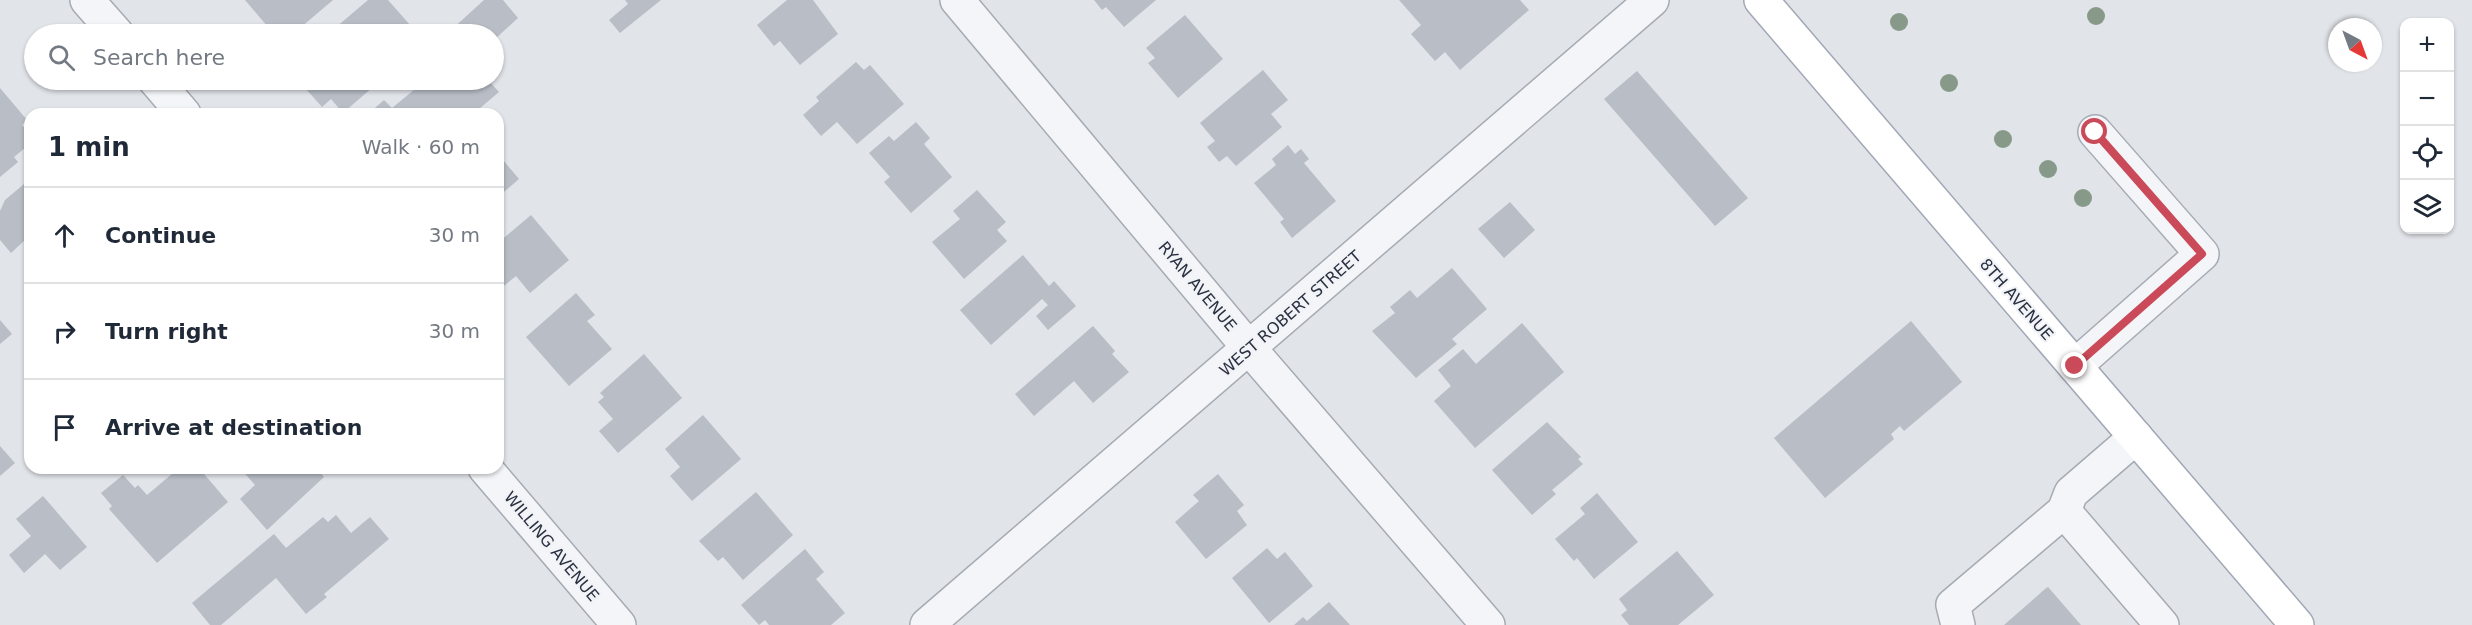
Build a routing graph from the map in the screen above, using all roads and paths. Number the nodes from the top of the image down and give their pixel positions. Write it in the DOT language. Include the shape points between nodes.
graph roads {
  1 [pos="87,0"];
  2 [pos="957,0"];
  3 [pos="1761,0"];
  4 [pos="1631,7"];
  5 [pos="108,24"];
  6 [pos="164,90"];
  7 [pos="179,108"];
  8 [pos="2095,132"];
  9 [pos="1250,348"];
  10 [pos="2075,366"];
  11 [pos="2136,437"];
  12 [pos="490,474"];
  13 [pos="2064,511"];
  14 [pos="619,625"];
  15 [pos="927,625"];
  16 [pos="1488,625"];
  17 [pos="1958,625"];
  18 [pos="2162,625"];
  19 [pos="2297,625"];
  1 -- 5 [label="street"];
  2 -- 9 [label="street, RYAN AVENUE"];
  3 -- 10 [label="main road, 8TH AVENUE"];
  4 -- 9 [label="street, WEST ROBERT STREET"];
  6 -- 7 [label="street"];
  8 -- 10 [label="street" via="2202,254"];
  9 -- 15 [label="street, WEST ROBERT STREET"];
  9 -- 16 [label="street, RYAN AVENUE"];
  10 -- 11 [label="main road, 8TH AVENUE"];
  11 -- 13 [label="street" via="2071,493"];
  11 -- 19 [label="main road, 8TH AVENUE"];
  12 -- 14 [label="street, WILLING AVENUE"];
  13 -- 17 [label="street" via="1953,605"];
  13 -- 18 [label="street"];
}
